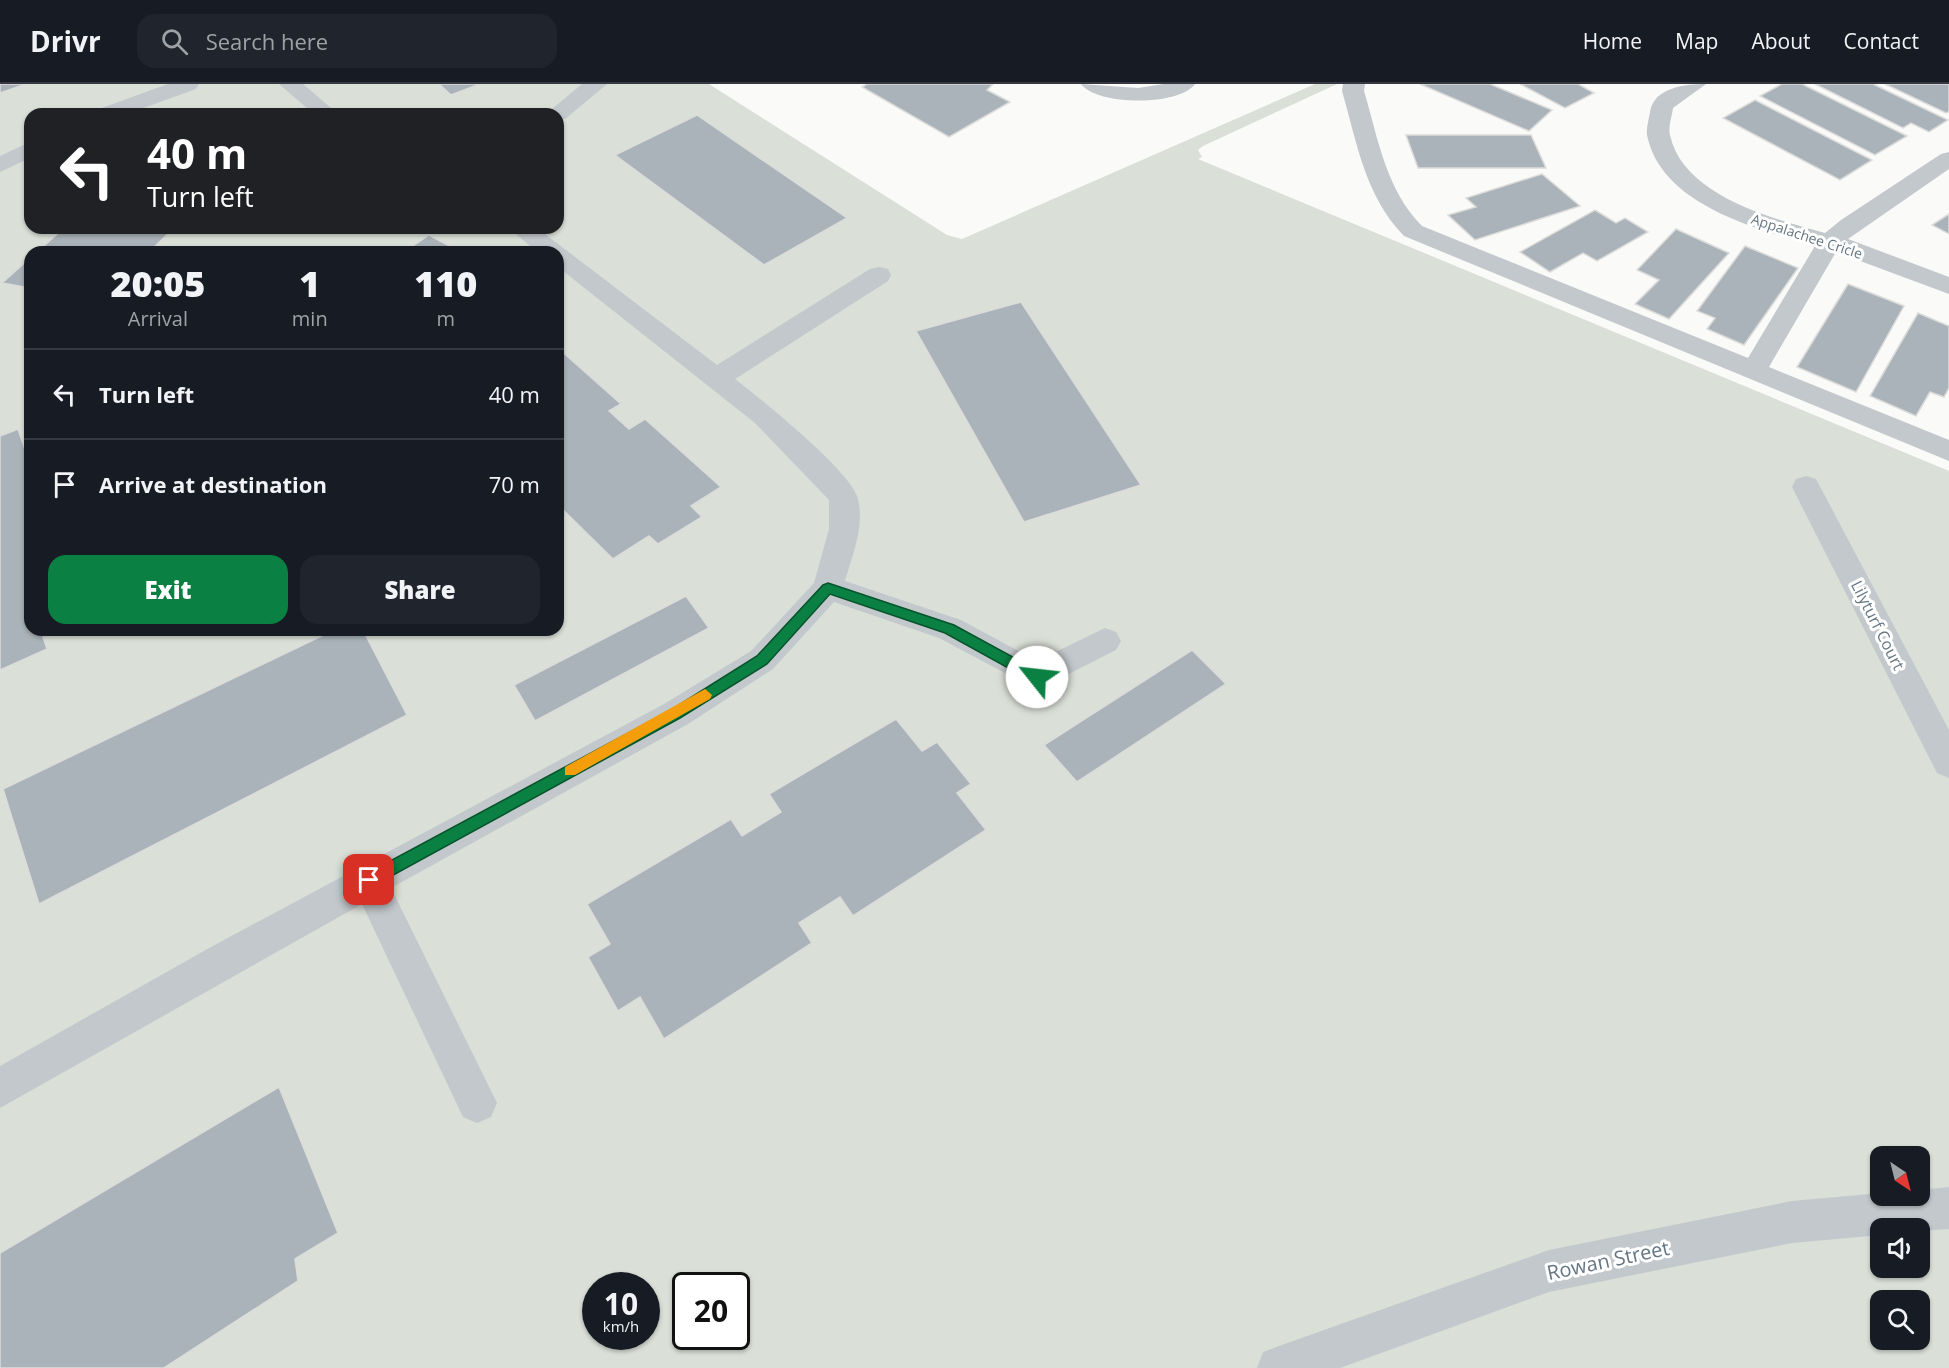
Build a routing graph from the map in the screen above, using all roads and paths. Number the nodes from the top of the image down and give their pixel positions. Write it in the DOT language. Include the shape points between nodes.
graph roads {
  1 [pos="188,84"];
  2 [pos="290,84"];
  3 [pos="596,84"];
  4 [pos="1092,84"];
  5 [pos="1184,84"];
  6 [pos="1354,84"];
  7 [pos="1695,84"];
  8 [pos="123,108"];
  9 [pos="320,108"];
  10 [pos="564,109"];
  11 [pos="24,152"];
  12 [pos="1949,159"];
  13 [pos="0,164"];
  14 [pos="529,234"];
  15 [pos="1830,242"];
  16 [pos="545,246"];
  17 [pos="564,260"];
  18 [pos="879,275"];
  19 [pos="1949,286"];
  20 [pos="1754,370"];
  21 [pos="717,378"];
  22 [pos="1949,451"];
  23 [pos="1806,487"];
  24 [pos="828,588"];
  25 [pos="1105,641"];
  26 [pos="1949,763"];
  27 [pos="369,880"];
  28 [pos="0,1088"];
  29 [pos="477,1103"];
  30 [pos="1949,1208"];
  31 [pos="1279,1368"];
  1 -- 8 [label="street"];
  2 -- 9 [label="street"];
  3 -- 10 [label="street"];
  4 -- 5 [label="street" via="1108,92 1132,95"];
  6 -- 20 [label="street" via="1387,202 1399,220 1413,231"];
  7 -- 15 [label="street, Appalachee Cricle" via="1662,105 1658,134 1674,171 1716,202 1752,219"];
  11 -- 13 [label="street"];
  12 -- 15 [label="street" via="1849,225"];
  14 -- 16 [label="street"];
  15 -- 19 [label="street, Appalachee Cricle"];
  15 -- 20 [label="street"];
  17 -- 21 [label="street"];
  18 -- 21 [label="street"];
  20 -- 22 [label="street"];
  21 -- 24 [label="street" via="765,416 843,497 844,529"];
  23 -- 26 [label="street, Lilyturf Court"];
  24 -- 25 [label="street" via="950,629 1037,677"];
  24 -- 27 [label="street" via="762,660 676,714"];
  27 -- 28 [label="street"];
  27 -- 29 [label="street"];
  30 -- 31 [label="street, Rowan Street" via="1792,1222 1549,1271"];
}
